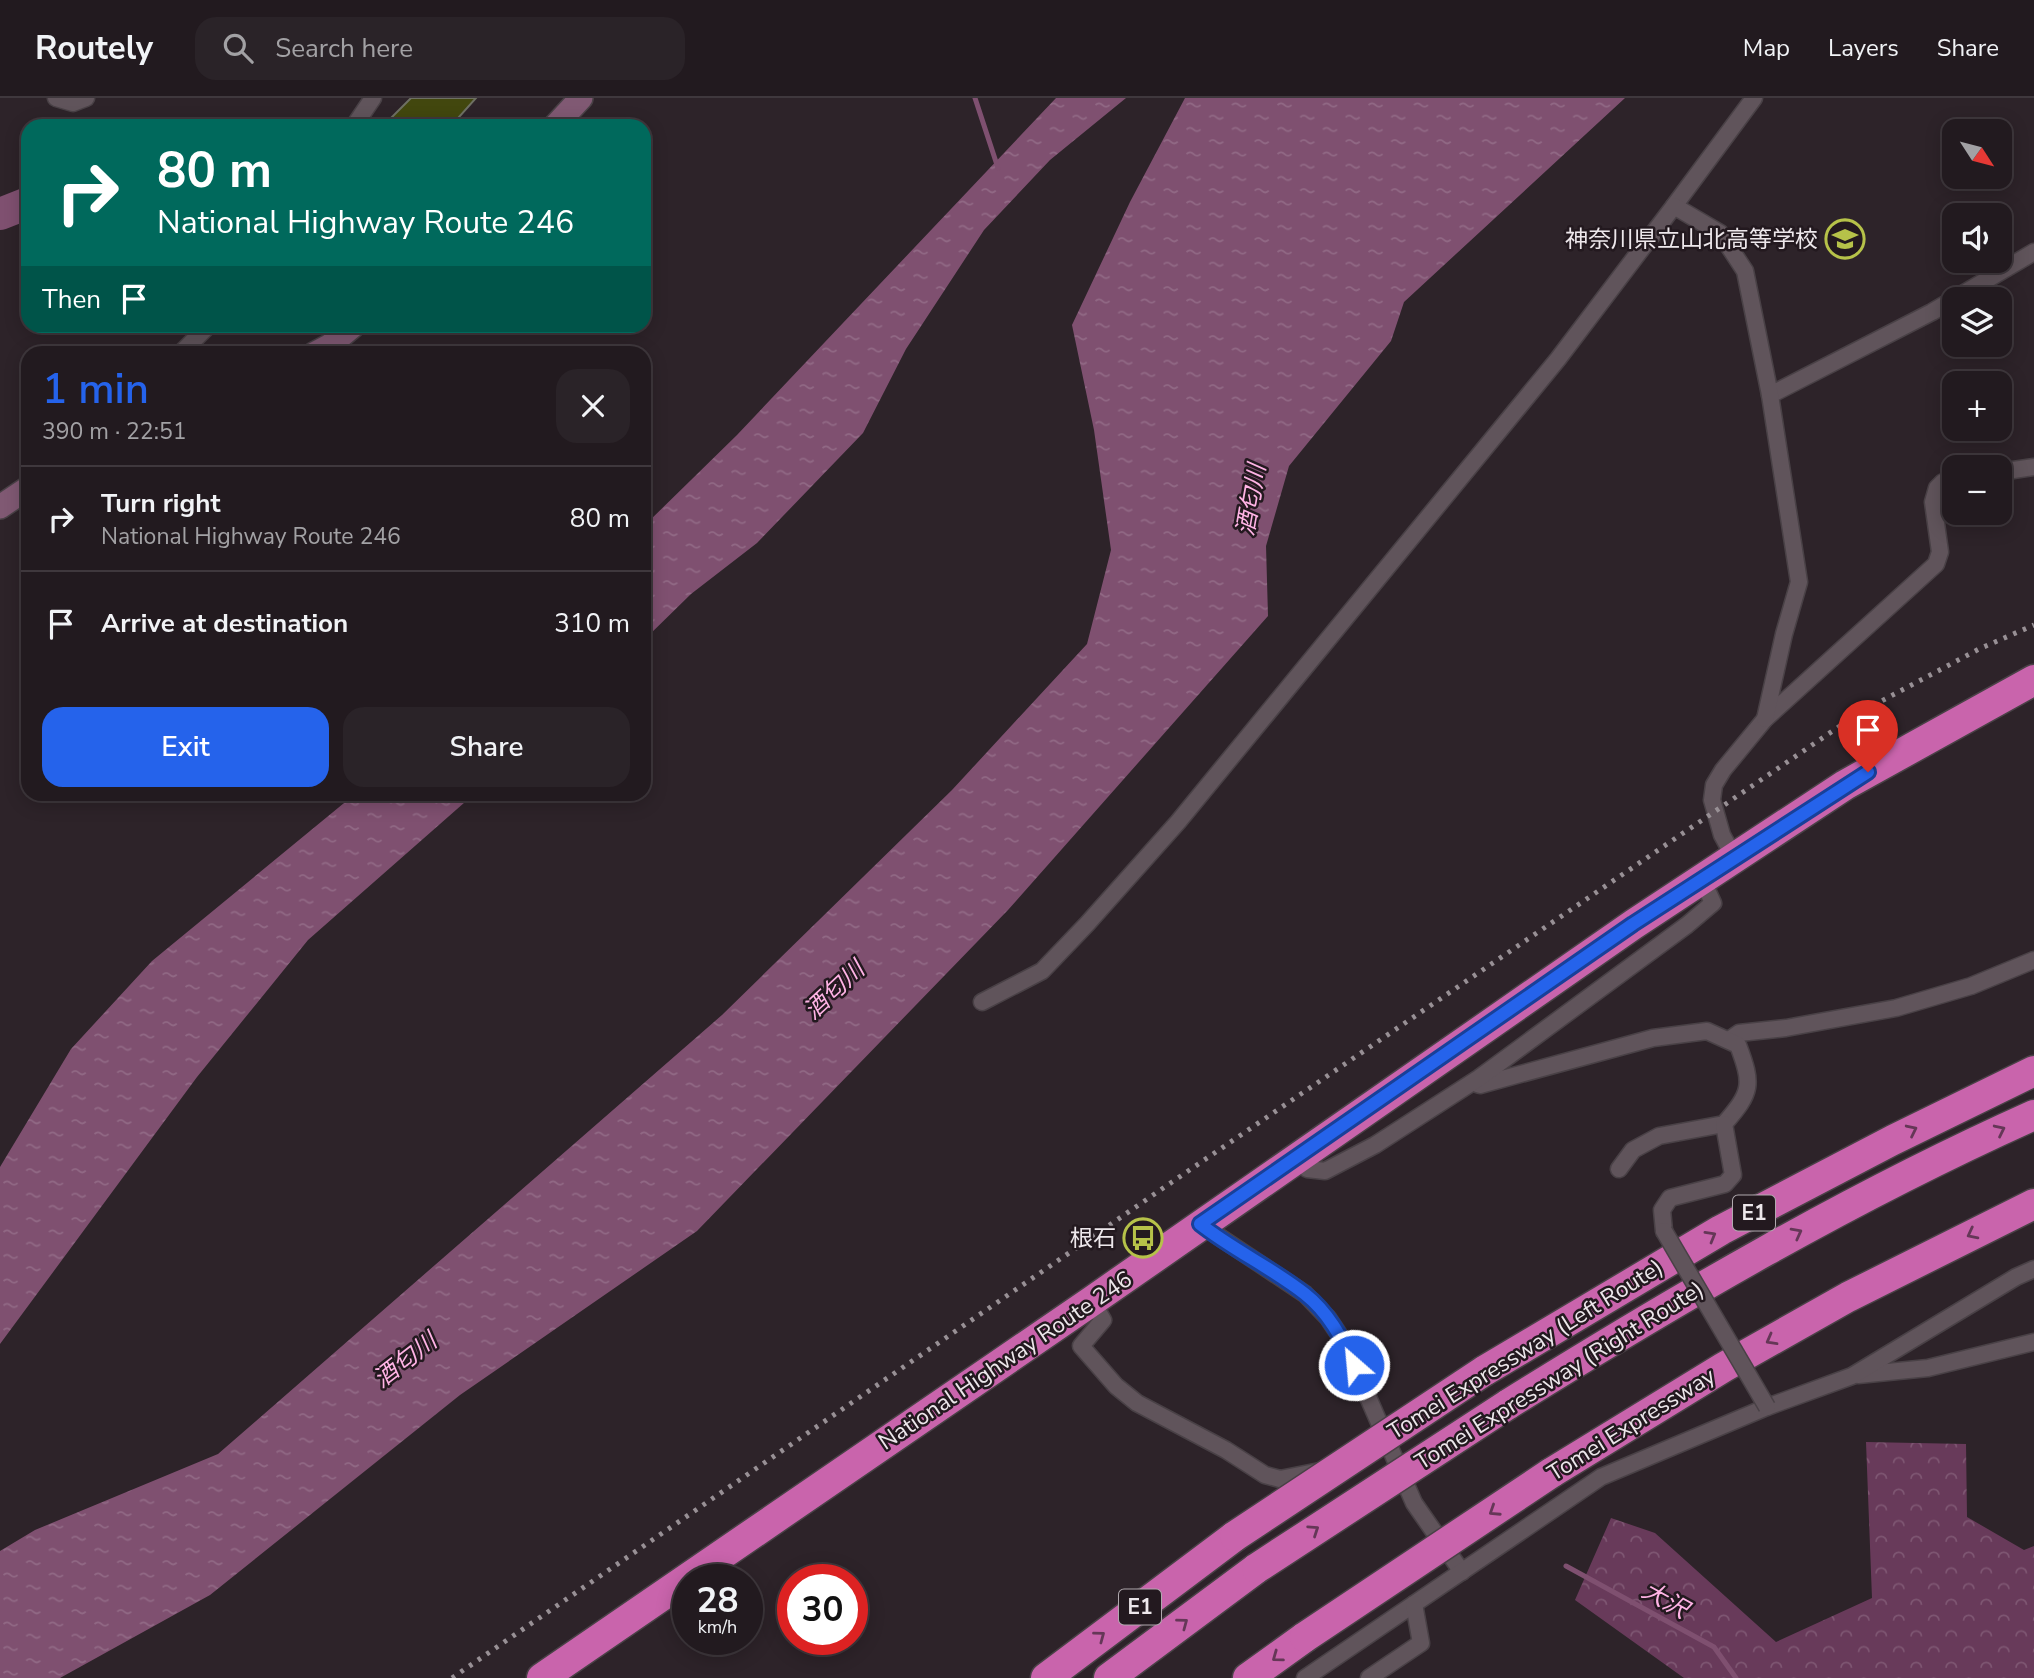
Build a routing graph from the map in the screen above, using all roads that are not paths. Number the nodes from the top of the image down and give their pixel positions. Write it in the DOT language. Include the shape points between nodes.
graph roads {
  1 [pos="56,98"];
  2 [pos="86,98"];
  3 [pos="373,98"];
  4 [pos="581,98"];
  5 [pos="1754,98"];
  6 [pos="359,119"];
  7 [pos="562,119"];
  8 [pos="1674,206"];
  9 [pos="2034,252"];
  10 [pos="201,333"];
  11 [pos="345,333"];
  12 [pos="188,346"];
  13 [pos="329,346"];
  14 [pos="1770,395"];
  15 [pos="2034,467"];
  16 [pos="2012,470"];
  17 [pos="1942,483"];
  18 [pos="21,493"];
  19 [pos="0,507"];
  20 [pos="2034,680"];
  21 [pos="1765,719"];
  22 [pos="1734,857"];
  23 [pos="1702,878"];
  24 [pos="2034,960"];
  25 [pos="982,1002"];
  26 [pos="1729,1040"];
  27 [pos="2034,1071"];
  28 [pos="1472,1083"];
  29 [pos="2034,1115"];
  30 [pos="1724,1124"];
  31 [pos="1297,1157"];
  32 [pos="1619,1169"];
  33 [pos="2034,1204"];
  34 [pos="1200,1224"];
  35 [pos="2034,1269"];
  36 [pos="1093,1300"];
  37 [pos="2034,1342"];
  38 [pos="1852,1376"];
  39 [pos="1767,1407"];
  40 [pos="1394,1455"];
  41 [pos="1462,1572"];
  42 [pos="1414,1604"];
  43 [pos="542,1678"];
  44 [pos="1046,1678"];
  45 [pos="1109,1678"];
  46 [pos="1248,1678"];
  47 [pos="1305,1678"];
  48 [pos="1369,1678"];
  1 -- 2 [label="street" via="73,103"];
  3 -- 6 [label="street"];
  4 -- 7 [label="street"];
  5 -- 8 [label="street"];
  8 -- 14 [label="street" via="1720,233 1745,271"];
  8 -- 25 [label="street" via="1558,359 1178,822 1042,971"];
  9 -- 14 [label="street" via="1932,312"];
  10 -- 12 [label="street"];
  11 -- 13 [label="street"];
  14 -- 21 [label="street" via="1798,582"];
  15 -- 16 [label="street"];
  17 -- 21 [label="street" via="1933,502 1940,552 1936,564"];
  18 -- 19 [label="street"];
  20 -- 22 [label="highway, National Highway Route 246" via="1845,785"];
  21 -- 22 [label="street" via="1714,785 1714,810"];
  22 -- 23 [label="highway, National Highway Route 246"];
  23 -- 28 [label="street" via="1713,903"];
  23 -- 31 [label="highway, National Highway Route 246"];
  24 -- 26 [label="street" via="1971,986 1896,1008 1739,1033"];
  26 -- 28 [label="street" via="1707,1031 1653,1038 1480,1085"];
  26 -- 30 [label="street" via="1738,1045 1747,1068 1748,1092"];
  44 -- 27 [label="highway, Tomei Expressway (Left Route) / E1, one-way, bridge" via="1235,1536 1484,1371 1721,1230"];
  28 -- 31 [label="street" via="1325,1171 1307,1169"];
  45 -- 29 [label="highway, Tomei Expressway (Right Route) / E1, one-way, bridge" via="1257,1568 1623,1333 1797,1233"];
  30 -- 32 [label="street" via="1659,1136 1633,1150"];
  30 -- 39 [label="street, bridge" via="1733,1175 1725,1184 1670,1198 1662,1210 1664,1231"];
  31 -- 34 [label="highway, National Highway Route 246"];
  33 -- 46 [label="highway, Tomei Expressway, one-way, bridge" via="1837,1303 1724,1367 1551,1473"];
  34 -- 36 [label="highway, National Highway Route 246"];
  34 -- 40 [label="street" via="1305,1294 1328,1318 1344,1342"];
  35 -- 38 [label="street"];
  36 -- 40 [label="street" via="1103,1320 1081,1346 1116,1386 1137,1403 1265,1475 1280,1479"];
  36 -- 43 [label="highway, National Highway Route 246"];
  37 -- 38 [label="street" via="1927,1368"];
  38 -- 39 [label="street"];
  39 -- 41 [label="street" via="1601,1477"];
  40 -- 41 [label="street" via="1414,1503"];
  41 -- 42 [label="street"];
  42 -- 47 [label="street"];
  42 -- 48 [label="street" via="1421,1643"];
}
